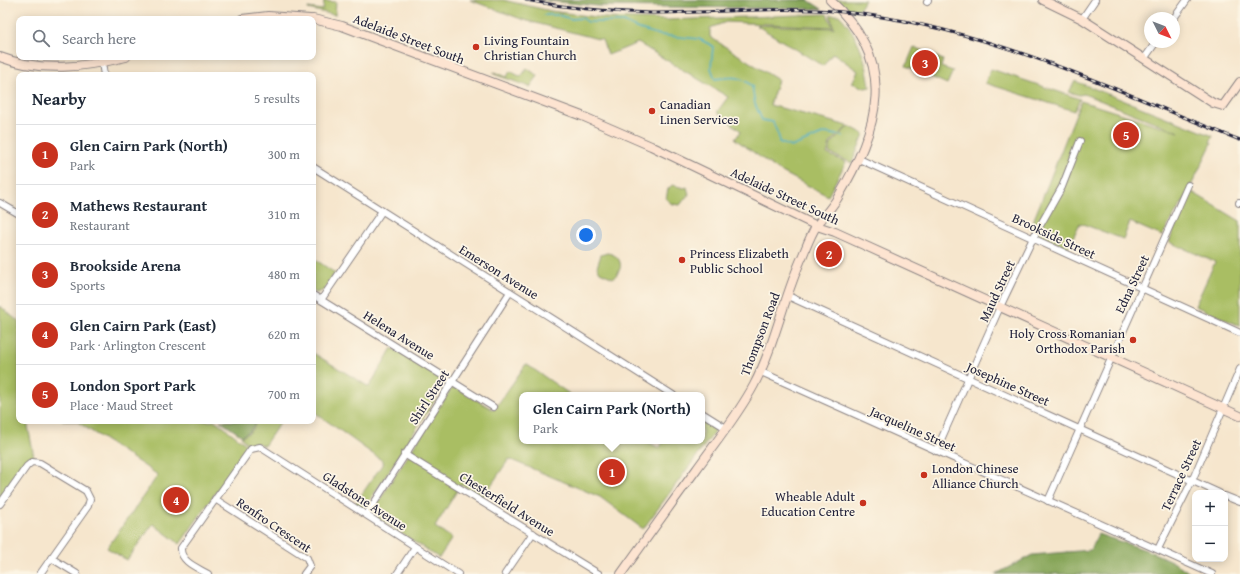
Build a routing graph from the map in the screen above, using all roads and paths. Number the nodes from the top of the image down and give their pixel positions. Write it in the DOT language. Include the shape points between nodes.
graph roads {
  1 [pos="830,0"];
  2 [pos="1042,0"];
  3 [pos="1095,0"];
  4 [pos="1187,0"];
  5 [pos="1178,12"];
  6 [pos="1082,18"];
  7 [pos="316,21"];
  8 [pos="1152,48"];
  9 [pos="0,57"];
  10 [pos="1144,59"];
  11 [pos="114,60"];
  12 [pos="102,63"];
  13 [pos="104,72"];
  14 [pos="1240,82"];
  15 [pos="1080,141"];
  16 [pos="859,159"];
  17 [pos="316,169"];
  18 [pos="1188,185"];
  19 [pos="0,203"];
  20 [pos="382,211"];
  21 [pos="16,212"];
  22 [pos="817,226"];
  23 [pos="1033,238"];
  24 [pos="1142,290"];
  25 [pos="510,292"];
  26 [pos="788,296"];
  27 [pos="316,297"];
  28 [pos="321,300"];
  29 [pos="1000,307"];
  30 [pos="1240,333"];
  31 [pos="1110,358"];
  32 [pos="1240,369"];
  33 [pos="759,371"];
  34 [pos="969,378"];
  35 [pos="452,380"];
  36 [pos="668,392"];
  37 [pos="493,407"];
  38 [pos="1223,408"];
  39 [pos="705,415"];
  40 [pos="1240,416"];
  41 [pos="726,428"];
  42 [pos="1080,429"];
  43 [pos="936,451"];
  44 [pos="404,454"];
  45 [pos="1192,481"];
  46 [pos="1212,490"];
  47 [pos="1228,497"];
  48 [pos="215,499"];
  49 [pos="1048,501"];
  50 [pos="1240,502"];
  51 [pos="0,504"];
  52 [pos="367,514"];
  53 [pos="533,533"];
  54 [pos="415,547"];
  55 [pos="1158,549"];
  56 [pos="51,558"];
  57 [pos="40,574"];
  58 [pos="77,574"];
  59 [pos="208,574"];
  60 [pos="304,574"];
  61 [pos="397,574"];
  62 [pos="458,574"];
  63 [pos="505,574"];
  64 [pos="599,574"];
  65 [pos="621,574"];
  66 [pos="1212,574"];
  1 -- 16 [label="main road, Thompson Road" via="844,12 862,38 876,77 874,115"];
  2 -- 6 [label="main road"];
  3 -- 6 [label="street"];
  4 -- 5 [label="street"];
  6 -- 10 [label="main road"];
  7 -- 22 [label="main road, Adelaide Street South" via="342,26 582,116 651,146"];
  8 -- 10 [label="street"];
  9 -- 12 [label="main road" via="32,65 56,67"];
  10 -- 14 [label="main road" via="1213,103 1223,106"];
  11 -- 12 [label="main road"];
  12 -- 13 [label="street"];
  15 -- 23 [label="street, Maud Street" via="1062,187"];
  16 -- 22 [label="main road, Thompson Road"];
  16 -- 23 [label="street, Brookside Street"];
  17 -- 20 [label="street, Emerson Avenue"];
  18 -- 24 [label="street, Edna Street"];
  19 -- 21 [label="street"];
  20 -- 25 [label="street, Emerson Avenue"];
  20 -- 28 [label="street"];
  22 -- 26 [label="main road, Thompson Road" via="802,256"];
  22 -- 29 [label="main road, Adelaide Street South"];
  23 -- 24 [label="street, Brookside Street"];
  23 -- 29 [label="street, Maud Street"];
  24 -- 30 [label="street, Brookside Street"];
  24 -- 31 [label="street, Edna Street"];
  25 -- 35 [label="street, Shirl Street"];
  25 -- 36 [label="street, Emerson Avenue"];
  26 -- 33 [label="main road, Thompson Road"];
  26 -- 34 [label="street, Josephine Street"];
  27 -- 28 [label="street, Helena Avenue"];
  28 -- 35 [label="street, Helena Avenue"];
  29 -- 31 [label="main road, Adelaide Street South"];
  29 -- 34 [label="street, Maud Street"];
  31 -- 38 [label="main road, Adelaide Street South"];
  31 -- 42 [label="street, Edna Street"];
  32 -- 38 [label="street, Terrace Street"];
  33 -- 41 [label="main road, Thompson Road" via="754,384"];
  33 -- 43 [label="street, Jacqueline Street"];
  34 -- 42 [label="street, Josephine Street"];
  34 -- 43 [label="street, Maud Street"];
  35 -- 37 [label="street, Helena Avenue"];
  35 -- 44 [label="street, Shirl Street"];
  38 -- 40 [label="main road, Adelaide Street South"];
  38 -- 45 [label="street, Terrace Street"];
  39 -- 41 [label="street"];
  41 -- 65 [label="main road, Thompson Road"];
  42 -- 45 [label="street, Josephine Street"];
  42 -- 49 [label="street, Edna Street"];
  43 -- 49 [label="street, Jacqueline Street"];
  44 -- 52 [label="street, Shirl Street"];
  44 -- 53 [label="street, Chesterfield Avenue"];
  45 -- 46 [label="street, Josephine Street"];
  45 -- 55 [label="street, Terrace Street"];
  47 -- 50 [label="street"];
  48 -- 52 [label="street, Gladstone Avenue" via="251,449 260,447"];
  48 -- 59 [label="street" via="181,548 180,554"];
  48 -- 60 [label="street, Renfro Crescent" via="307,558 310,566"];
  49 -- 55 [label="street, Jacqueline Street"];
  51 -- 56 [label="street" via="32,462 40,463 86,491 90,499 88,506"];
  52 -- 54 [label="street, Gladstone Avenue"];
  53 -- 63 [label="street"];
  53 -- 64 [label="street, Chesterfield Avenue"];
  54 -- 61 [label="street"];
  54 -- 62 [label="street, Gladstone Avenue"];
  55 -- 66 [label="street, Jacqueline Street"];
  56 -- 57 [label="street"];
  56 -- 58 [label="street"];
}
